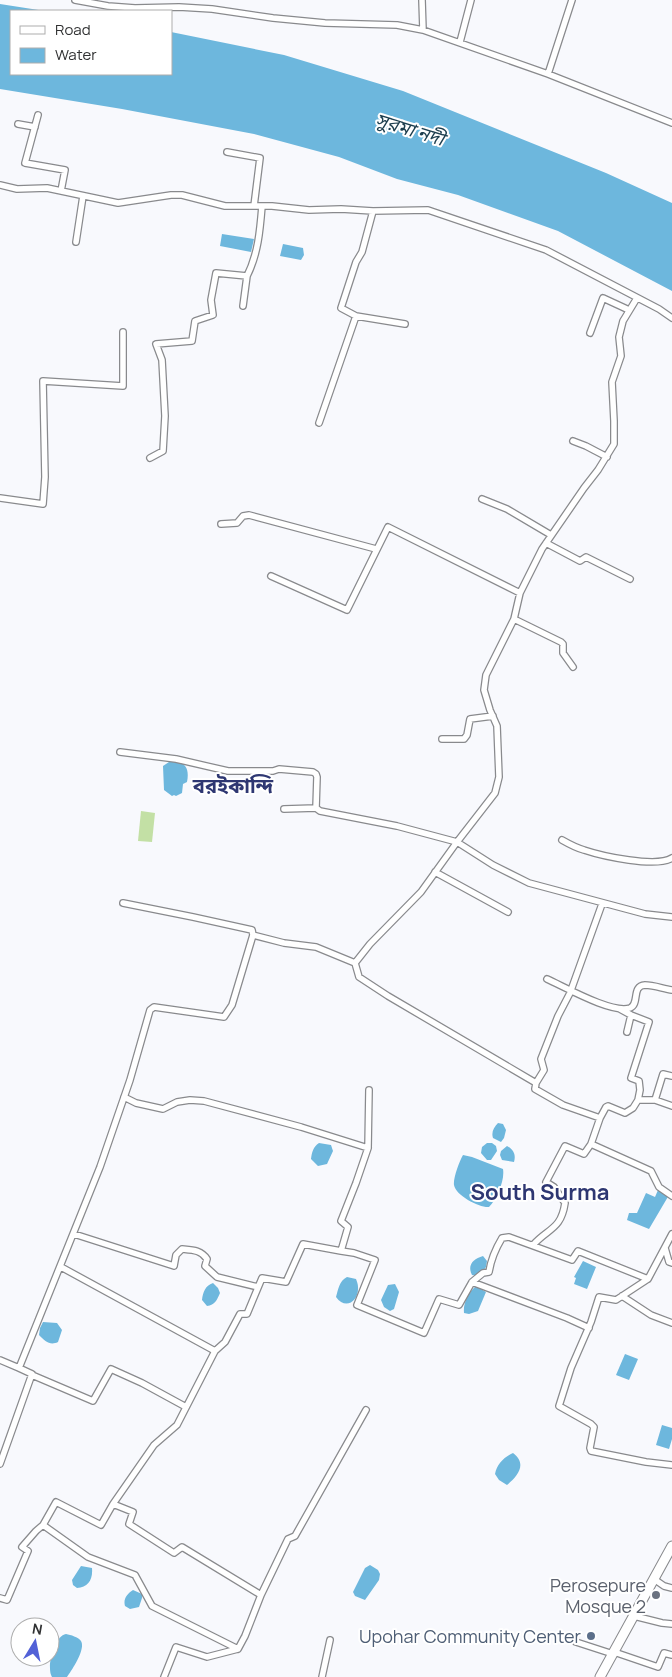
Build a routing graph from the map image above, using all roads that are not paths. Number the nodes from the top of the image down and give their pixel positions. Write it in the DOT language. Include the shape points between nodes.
graph roads {
  1 [pos="75,0"];
  2 [pos="181,0"];
  3 [pos="422,0"];
  4 [pos="471,0"];
  5 [pos="572,0"];
  6 [pos="109,3"];
  7 [pos="179,7"];
  8 [pos="424,30"];
  9 [pos="460,42"];
  10 [pos="548,74"];
  11 [pos="38,115"];
  12 [pos="672,123"];
  13 [pos="18,124"];
  14 [pos="35,127"];
  15 [pos="227,152"];
  16 [pos="0,185"];
  17 [pos="60,191"];
  18 [pos="83,196"];
  19 [pos="254,206"];
  20 [pos="262,206"];
  21 [pos="373,211"];
  22 [pos="76,242"];
  23 [pos="247,276"];
  24 [pos="636,298"];
  25 [pos="243,306"];
  26 [pos="629,310"];
  27 [pos="356,316"];
  28 [pos="672,318"];
  29 [pos="405,324"];
  30 [pos="123,332"];
  31 [pos="590,333"];
  32 [pos="320,423"];
  33 [pos="573,441"];
  34 [pos="607,457"];
  35 [pos="150,458"];
  36 [pos="0,498"];
  37 [pos="482,499"];
  38 [pos="221,524"];
  39 [pos="551,535"];
  40 [pos="546,543"];
  41 [pos="376,549"];
  42 [pos="271,576"];
  43 [pos="630,579"];
  44 [pos="520,593"];
  45 [pos="514,619"];
  46 [pos="573,667"];
  47 [pos="493,716"];
  48 [pos="442,739"];
  49 [pos="120,752"];
  50 [pos="316,808"];
  51 [pos="284,809"];
  52 [pos="562,840"];
  53 [pos="457,842"];
  54 [pos="672,858"];
  55 [pos="435,872"];
  56 [pos="123,903"];
  57 [pos="602,904"];
  58 [pos="508,912"];
  59 [pos="672,917"];
  60 [pos="253,935"];
  61 [pos="355,963"];
  62 [pos="547,979"];
  63 [pos="571,989"];
  64 [pos="672,990"];
  65 [pos="620,1009"];
  66 [pos="631,1015"];
  67 [pos="627,1032"];
  68 [pos="672,1076"];
  69 [pos="536,1083"];
  70 [pos="369,1090"];
  71 [pos="124,1097"];
  72 [pos="638,1100"];
  73 [pos="654,1100"];
  74 [pos="672,1106"];
  75 [pos="600,1118"];
  76 [pos="591,1144"];
  77 [pos="368,1148"];
  78 [pos="672,1196"];
  79 [pos="74,1234"];
  80 [pos="672,1234"];
  81 [pos="533,1245"];
  82 [pos="664,1248"];
  83 [pos="341,1251"];
  84 [pos="672,1263"];
  85 [pos="61,1267"];
  86 [pos="648,1279"];
  87 [pos="472,1282"];
  88 [pos="258,1287"];
  89 [pos="622,1296"];
  90 [pos="672,1323"];
  91 [pos="589,1328"];
  92 [pos="214,1351"];
  93 [pos="0,1360"];
  94 [pos="19,1368"];
  95 [pos="32,1375"];
  96 [pos="186,1407"];
  97 [pos="366,1410"];
  98 [pos="0,1464"];
  99 [pos="672,1465"];
  100 [pos="113,1504"];
  101 [pos="43,1525"];
  102 [pos="672,1546"];
  103 [pos="654,1579"];
  104 [pos="672,1588"];
  105 [pos="261,1595"];
  106 [pos="0,1598"];
  107 [pos="634,1616"];
  108 [pos="672,1624"];
  109 [pos="330,1640"];
  110 [pos="576,1642"];
  111 [pos="238,1649"];
  112 [pos="613,1653"];
  113 [pos="672,1655"];
  114 [pos="164,1677"];
  115 [pos="322,1677"];
  116 [pos="600,1677"];
  1 -- 6 [label="street"];
  2 -- 7 [label="street"];
  3 -- 8 [label="street"];
  4 -- 9 [label="street"];
  5 -- 10 [label="street"];
  6 -- 7 [label="street" via="135,8"];
  7 -- 8 [label="street"];
  8 -- 9 [label="street"];
  9 -- 10 [label="street"];
  10 -- 12 [label="street"];
  11 -- 14 [label="street"];
  13 -- 14 [label="street"];
  14 -- 17 [label="street" via="25,163 65,170"];
  15 -- 19 [label="street" via="260,158"];
  16 -- 17 [label="street"];
  17 -- 18 [label="street"];
  18 -- 19 [label="street" via="126,203 161,195 182,195 225,206"];
  18 -- 22 [label="street"];
  19 -- 20 [label="street"];
  20 -- 21 [label="street"];
  20 -- 23 [label="street" via="260,235"];
  21 -- 24 [label="street" via="428,210 447,215 546,250"];
  21 -- 27 [label="street" via="341,308"];
  23 -- 25 [label="street"];
  23 -- 35 [label="street" via="216,273 211,300 213,315 195,321 192,341 156,344 162,360 165,416 163,451"];
  24 -- 26 [label="street"];
  24 -- 28 [label="street"];
  26 -- 31 [label="street" via="603,298"];
  26 -- 34 [label="street" via="619,337 621,356 612,382 614,444"];
  27 -- 29 [label="street"];
  27 -- 32 [label="street"];
  30 -- 36 [label="street" via="123,386 42,381 45,477 42,504"];
  33 -- 34 [label="street"];
  34 -- 39 [label="street"];
  37 -- 39 [label="street" via="507,509"];
  38 -- 41 [label="street" via="238,523 243,516 249,515"];
  39 -- 40 [label="street"];
  40 -- 43 [label="street" via="580,561 586,557"];
  40 -- 44 [label="street"];
  41 -- 42 [label="street" via="347,610"];
  41 -- 44 [label="street" via="386,529 391,528"];
  44 -- 45 [label="street"];
  45 -- 46 [label="street" via="561,642 562,653"];
  45 -- 47 [label="street" via="486,675 484,690"];
  47 -- 48 [label="street" via="470,719 468,735 464,739"];
  47 -- 53 [label="street" via="498,726 499,742 499,776 495,793"];
  49 -- 50 [label="street" via="176,759 228,771 279,769 313,772 318,777"];
  50 -- 51 [label="street"];
  50 -- 53 [label="street"];
  52 -- 54 [label="street" via="583,850 624,859 657,862"];
  53 -- 55 [label="street"];
  53 -- 57 [label="street" via="529,884"];
  55 -- 58 [label="street"];
  55 -- 61 [label="street" via="421,892"];
  56 -- 60 [label="street" via="252,930"];
  57 -- 59 [label="street"];
  57 -- 63 [label="street"];
  60 -- 61 [label="street" via="316,947"];
  60 -- 71 [label="street" via="232,1005 224,1017 154,1007 150,1010"];
  61 -- 69 [label="street" via="359,977"];
  62 -- 63 [label="street"];
  63 -- 65 [label="street" via="600,1004"];
  63 -- 69 [label="street" via="541,1059 544,1070"];
  64 -- 65 [label="street" via="646,985 640,987 631,1008"];
  65 -- 66 [label="street"];
  66 -- 67 [label="street"];
  66 -- 72 [label="street" via="649,1022 631,1078 639,1081"];
  68 -- 73 [label="street" via="663,1074"];
  69 -- 75 [label="street" via="535,1089 563,1105"];
  70 -- 77 [label="street"];
  71 -- 77 [label="street" via="163,1109 177,1102 204,1101"];
  71 -- 79 [label="street"];
  72 -- 73 [label="street"];
  72 -- 75 [label="street" via="625,1114 607,1106"];
  73 -- 74 [label="street"];
  75 -- 76 [label="street"];
  76 -- 78 [label="street" via="650,1171 659,1187"];
  76 -- 81 [label="street" via="584,1154 565,1146 546,1182 554,1187 565,1203 564,1210 555,1228"];
  77 -- 83 [label="street" via="341,1221 348,1227"];
  79 -- 85 [label="street"];
  79 -- 88 [label="street" via="174,1266 176,1255 182,1249 198,1250 207,1259 206,1266 217,1277"];
  80 -- 82 [label="street"];
  81 -- 86 [label="street" via="572,1260 578,1251"];
  81 -- 87 [label="street" via="509,1237 502,1238 489,1272"];
  82 -- 84 [label="street"];
  82 -- 86 [label="street"];
  83 -- 87 [label="street" via="375,1260 357,1305 424,1333 439,1299 459,1305"];
  83 -- 88 [label="street" via="303,1244 286,1282 262,1278"];
  85 -- 92 [label="street"];
  85 -- 94 [label="street"];
  86 -- 89 [label="street"];
  87 -- 91 [label="street"];
  88 -- 92 [label="street" via="247,1314 240,1314 225,1342"];
  89 -- 90 [label="street"];
  89 -- 91 [label="street" via="616,1300 599,1297"];
  91 -- 99 [label="street" via="559,1406 594,1427 591,1450"];
  92 -- 96 [label="street"];
  93 -- 94 [label="street"];
  94 -- 95 [label="street"];
  95 -- 96 [label="street" via="93,1401 111,1369"];
  95 -- 98 [label="street"];
  96 -- 100 [label="street" via="176,1425 154,1446"];
  97 -- 105 [label="street" via="295,1536 288,1539"];
  100 -- 101 [label="street" via="101,1525 56,1502"];
  100 -- 105 [label="street" via="133,1512 129,1524 174,1553 182,1547"];
  101 -- 106 [label="street" via="22,1547 28,1551 7,1600"];
  101 -- 111 [label="street" via="88,1557 135,1575 152,1606"];
  102 -- 103 [label="highway"];
  103 -- 104 [label="street"];
  103 -- 107 [label="highway"];
  105 -- 111 [label="street"];
  107 -- 108 [label="street"];
  107 -- 112 [label="highway"];
  109 -- 115 [label="street"];
  110 -- 112 [label="street"];
  111 -- 114 [label="street" via="207,1657 176,1647"];
  112 -- 113 [label="street" via="658,1667 664,1653"];
  112 -- 116 [label="highway"];
}
